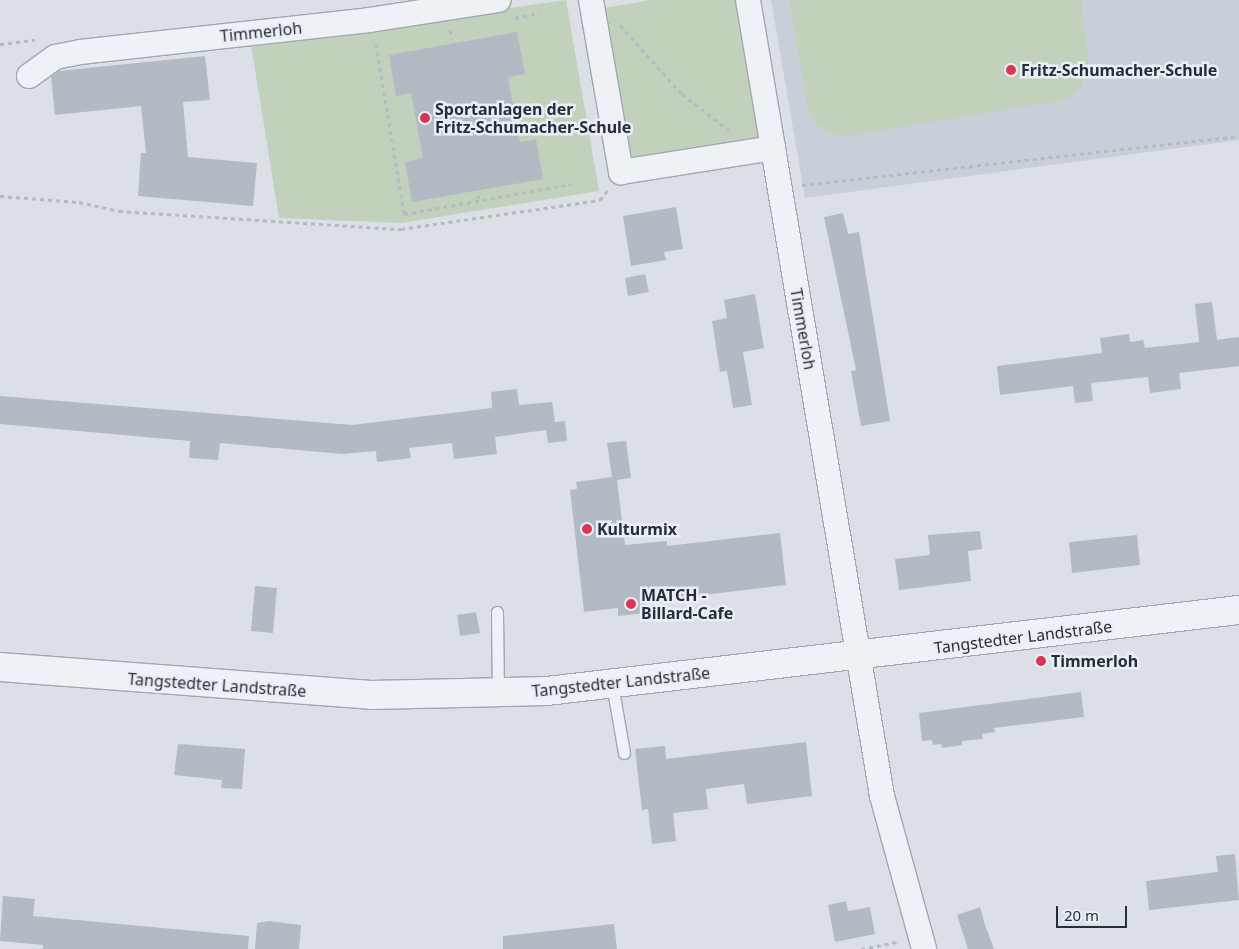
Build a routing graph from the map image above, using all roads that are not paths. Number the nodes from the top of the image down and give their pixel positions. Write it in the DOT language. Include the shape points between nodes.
graph roads {
  1 [pos="591,0"];
  2 [pos="748,0"];
  3 [pos="501,10"];
  4 [pos="29,76"];
  5 [pos="764,150"];
  6 [pos="1239,610"];
  7 [pos="497,612"];
  8 [pos="858,657"];
  9 [pos="0,668"];
  10 [pos="612,684"];
  11 [pos="498,693"];
  12 [pos="624,752"];
  13 [pos="922,943"];
  1 -- 5 [label="street" via="621,172"];
  2 -- 5 [label="street, Timmerloh"];
  3 -- 4 [label="street, Timmerloh" via="369,20 80,52 55,57"];
  5 -- 8 [label="street, Timmerloh" via="778,188"];
  6 -- 8 [label="street, Tangstedter Landstraße"];
  7 -- 11 [label="lane"];
  8 -- 10 [label="street, Tangstedter Landstraße"];
  8 -- 13 [label="street, Timmerloh" via="882,796"];
  9 -- 11 [label="street, Tangstedter Landstraße" via="371,696"];
  10 -- 11 [label="street, Tangstedter Landstraße"];
  10 -- 12 [label="lane"];
}
